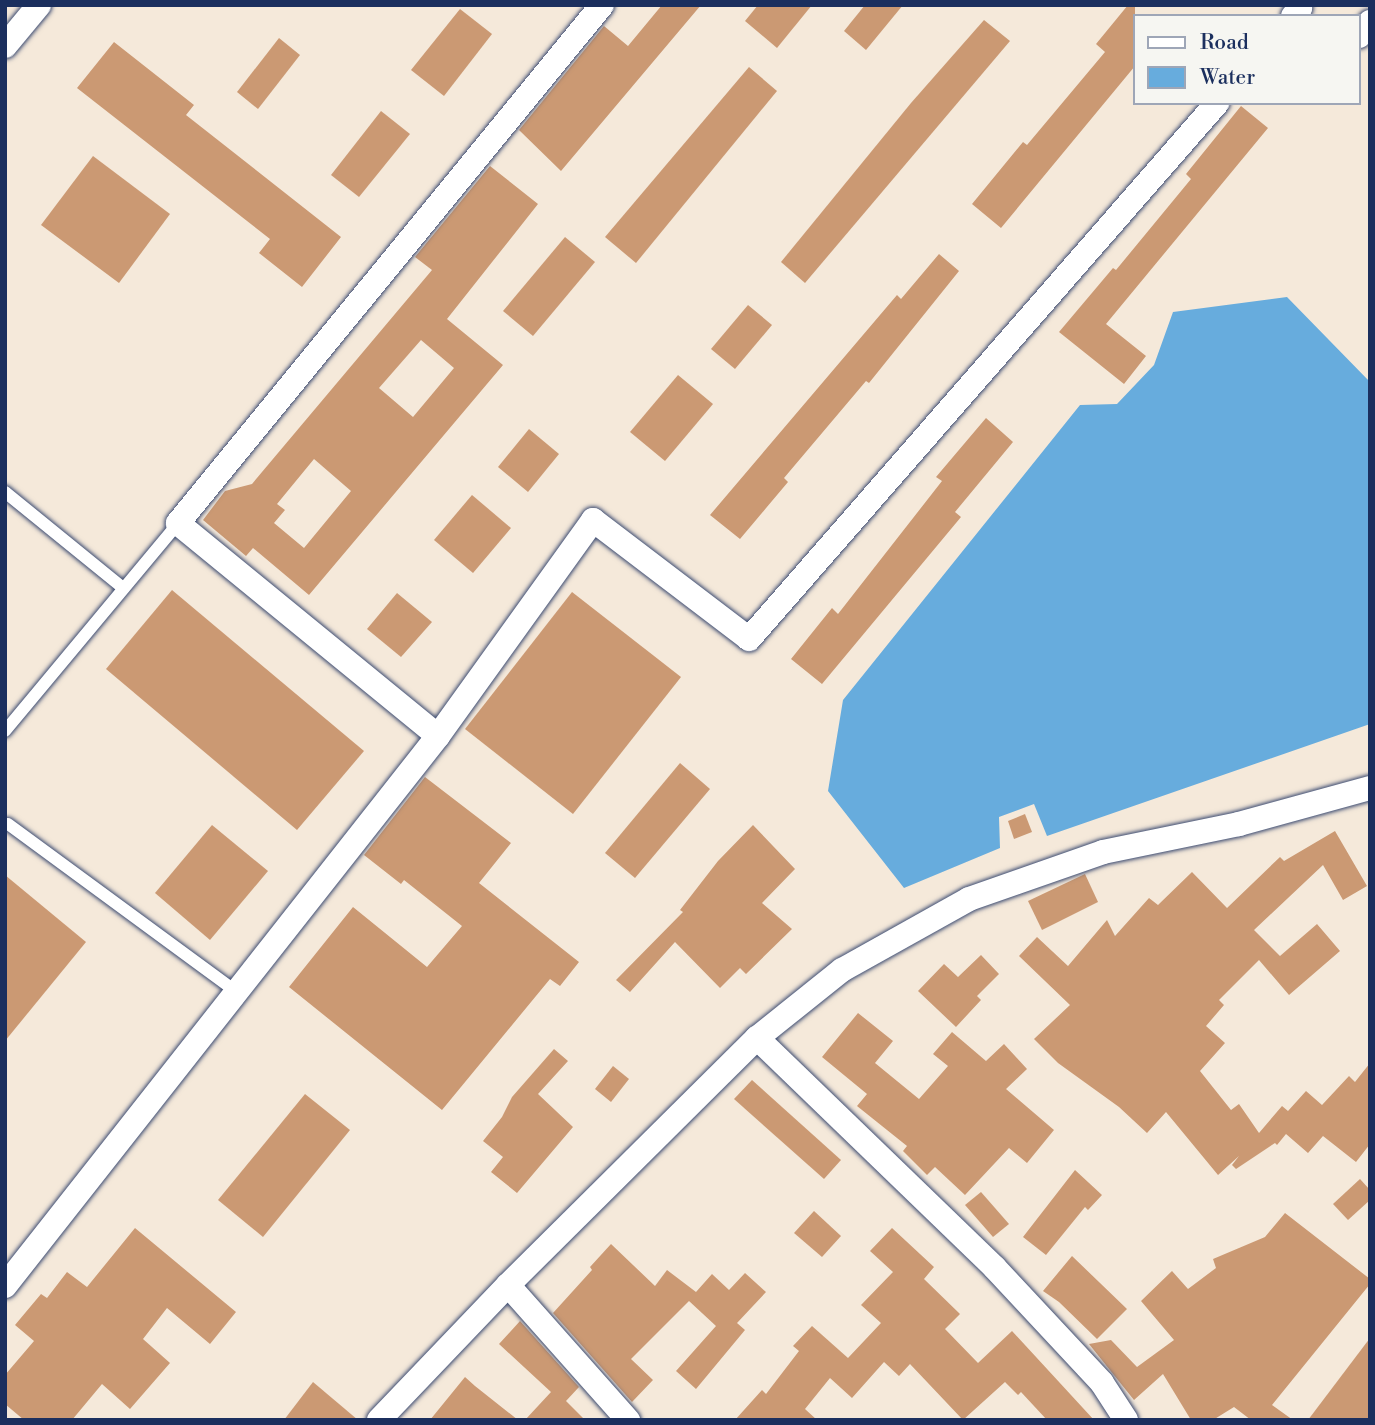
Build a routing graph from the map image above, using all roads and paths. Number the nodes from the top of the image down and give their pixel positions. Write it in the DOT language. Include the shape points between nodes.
graph roads {
  1 [pos="39,5"];
  2 [pos="602,5"];
  3 [pos="5,46"];
  4 [pos="1215,105"];
  5 [pos="5,492"];
  6 [pos="178,523"];
  7 [pos="123,588"];
  8 [pos="5,731"];
  9 [pos="438,736"];
  10 [pos="1370,788"];
  11 [pos="8,824"];
  12 [pos="238,994"];
  13 [pos="757,1038"];
  14 [pos="508,1285"];
  15 [pos="5,1286"];
  16 [pos="379,1420"];
  17 [pos="628,1420"];
  18 [pos="1126,1420"];
  1 -- 3 [label="street"];
  2 -- 6 [label="street"];
  4 -- 9 [label="street" via="748,639 593,520"];
  5 -- 7 [label="lane"];
  6 -- 7 [label="lane"];
  6 -- 9 [label="street"];
  7 -- 8 [label="lane"];
  9 -- 12 [label="street"];
  10 -- 13 [label="street" via="1239,824 1103,852 970,899 842,970"];
  11 -- 12 [label="lane"];
  12 -- 15 [label="street"];
  13 -- 14 [label="street"];
  13 -- 18 [label="street" via="994,1267 1102,1383"];
  14 -- 16 [label="street"];
  14 -- 17 [label="street"];
}
